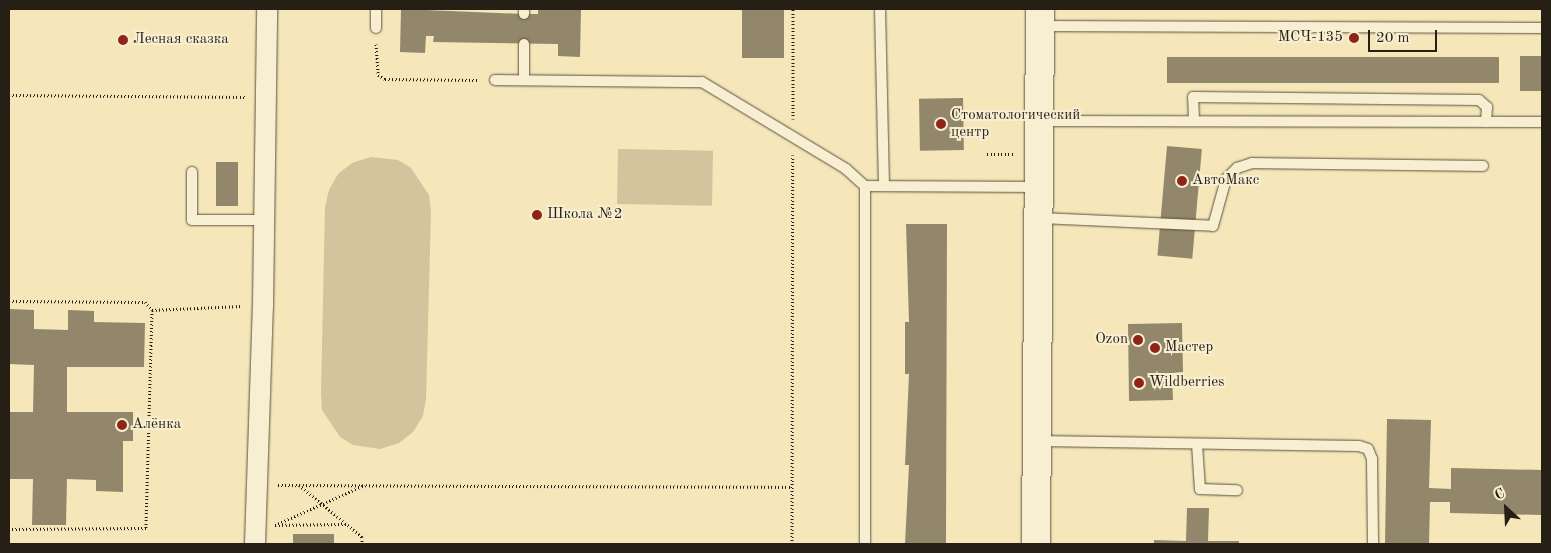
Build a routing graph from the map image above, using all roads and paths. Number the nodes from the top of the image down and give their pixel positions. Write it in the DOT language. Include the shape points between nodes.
graph roads {
  1 [pos="267,9"];
  2 [pos="376,9"];
  3 [pos="793,9"];
  4 [pos="880,9"];
  5 [pos="1040,17"];
  6 [pos="376,28"];
  7 [pos="1542,28"];
  8 [pos="524,44"];
  9 [pos="495,80"];
  10 [pos="524,80"];
  11 [pos="9,95"];
  12 [pos="256,97"];
  13 [pos="1039,121"];
  14 [pos="1194,121"];
  15 [pos="1486,122"];
  16 [pos="1542,122"];
  17 [pos="792,137"];
  18 [pos="987,154"];
  19 [pos="1017,154"];
  20 [pos="1483,166"];
  21 [pos="192,172"];
  22 [pos="865,186"];
  23 [pos="884,186"];
  24 [pos="1039,187"];
  25 [pos="1039,218"];
  26 [pos="265,220"];
  27 [pos="9,301"];
  28 [pos="263,306"];
  29 [pos="152,310"];
  30 [pos="1038,441"];
  31 [pos="1197,444"];
  32 [pos="275,485"];
  33 [pos="298,485"];
  34 [pos="366,485"];
  35 [pos="792,487"];
  36 [pos="1237,490"];
  37 [pos="322,505"];
  38 [pos="346,524"];
  39 [pos="9,529"];
  40 [pos="255,544"];
  41 [pos="362,544"];
  42 [pos="792,544"];
  43 [pos="865,544"];
  44 [pos="1036,544"];
  45 [pos="1373,544"];
  1 -- 26 [label="street"];
  2 -- 6 [label="lane"];
  3 -- 17 [label="path"];
  4 -- 23 [label="lane"];
  5 -- 7 [label="lane"];
  5 -- 13 [label="street"];
  6 -- 9 [label="path" via="376,66 378,75 385,79"];
  8 -- 10 [label="lane"];
  9 -- 10 [label="lane"];
  10 -- 17 [label="lane" via="702,82"];
  11 -- 12 [label="path"];
  13 -- 14 [label="lane"];
  13 -- 24 [label="street"];
  14 -- 15 [label="lane"];
  14 -- 15 [label="lane" via="1193,97 1479,100 1487,107"];
  15 -- 16 [label="lane"];
  17 -- 22 [label="lane" via="846,169"];
  17 -- 35 [label="path"];
  18 -- 19 [label="path"];
  20 -- 25 [label="lane" via="1252,163 1237,168 1226,179 1213,226"];
  21 -- 26 [label="lane" via="192,220"];
  22 -- 23 [label="lane"];
  22 -- 43 [label="lane"];
  23 -- 24 [label="lane"];
  24 -- 25 [label="street"];
  25 -- 30 [label="street"];
  26 -- 28 [label="street"];
  27 -- 29 [label="path" via="145,302"];
  28 -- 29 [label="path"];
  28 -- 40 [label="street"];
  29 -- 39 [label="path" via="146,528"];
  30 -- 31 [label="lane"];
  30 -- 44 [label="street"];
  31 -- 36 [label="lane" via="1200,488"];
  31 -- 45 [label="lane" via="1359,446 1368,449 1372,459"];
  32 -- 33 [label="path"];
  33 -- 34 [label="path"];
  33 -- 37 [label="path"];
  34 -- 35 [label="path"];
  34 -- 37 [label="path"];
  35 -- 42 [label="path"];
  37 -- 38 [label="path"];
  37 -- 38 [label="path" via="275,525"];
  38 -- 41 [label="path" via="362,537"];
}
